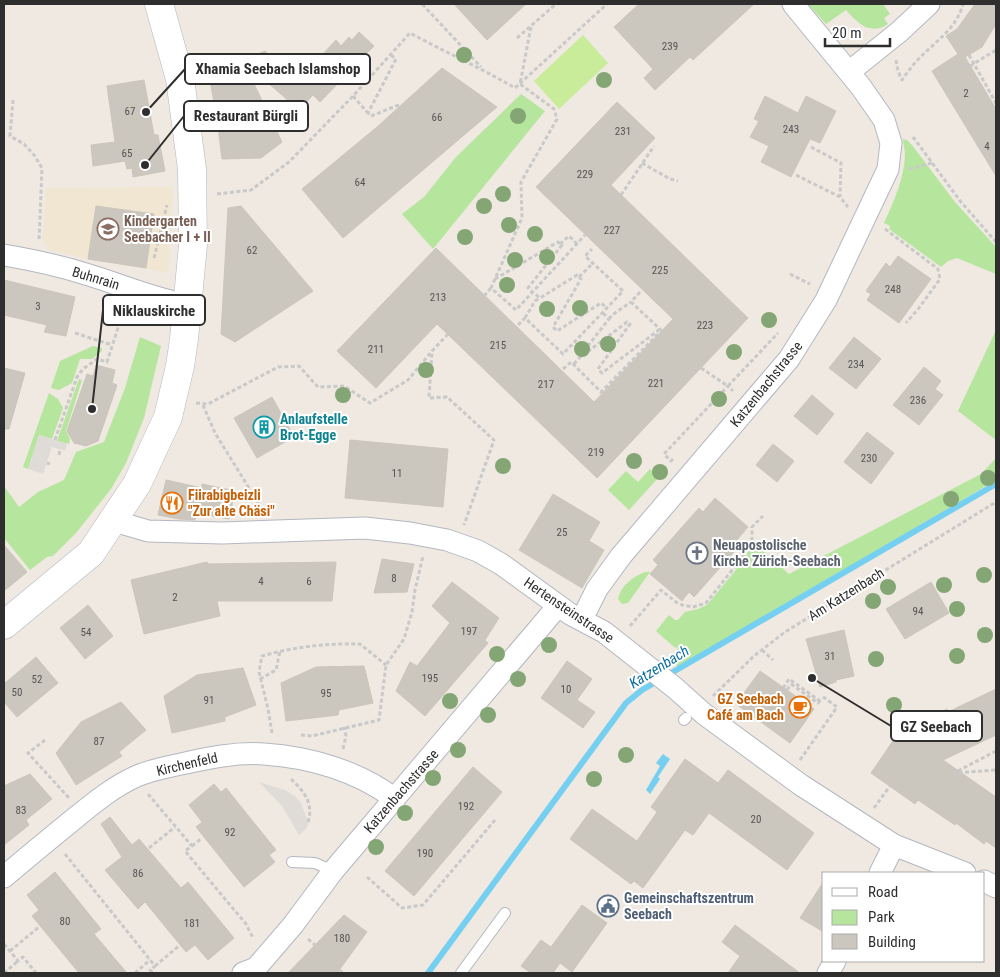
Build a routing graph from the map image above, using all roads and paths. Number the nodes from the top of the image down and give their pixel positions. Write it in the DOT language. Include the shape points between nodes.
graph roads {
  1 [pos="160,4"];
  2 [pos="424,4"];
  3 [pos="556,4"];
  4 [pos="608,4"];
  5 [pos="794,4"];
  6 [pos="929,4"];
  7 [pos="962,4"];
  8 [pos="946,26"];
  9 [pos="530,27"];
  10 [pos="949,29"];
  11 [pos="518,38"];
  12 [pos="996,50"];
  13 [pos="894,54"];
  14 [pos="969,54"];
  15 [pos="391,55"];
  16 [pos="975,63"];
  17 [pos="970,66"];
  18 [pos="482,69"];
  19 [pos="849,72"];
  20 [pos="520,84"];
  21 [pos="353,96"];
  22 [pos="13,100"];
  23 [pos="996,103"];
  24 [pos="402,104"];
  25 [pos="368,113"];
  26 [pos="911,135"];
  27 [pos="654,146"];
  28 [pos="811,147"];
  29 [pos="642,163"];
  30 [pos="932,163"];
  31 [pos="906,169"];
  32 [pos="796,175"];
  33 [pos="678,181"];
  34 [pos="214,194"];
  35 [pos="621,194"];
  36 [pos="840,197"];
  37 [pos="167,205"];
  38 [pos="853,209"];
  39 [pos="885,229"];
  40 [pos="585,235"];
  41 [pos="996,242"];
  42 [pos="38,244"];
  43 [pos="560,244"];
  44 [pos="578,244"];
  45 [pos="592,249"];
  46 [pos="4,255"];
  47 [pos="154,258"];
  48 [pos="593,263"];
  49 [pos="790,274"];
  50 [pos="579,277"];
  51 [pos="495,280"];
  52 [pos="813,286"];
  53 [pos="491,288"];
  54 [pos="640,292"];
  55 [pos="534,293"];
  56 [pos="484,296"];
  57 [pos="540,298"];
  58 [pos="631,302"];
  59 [pos="188,305"];
  60 [pos="607,308"];
  61 [pos="123,312"];
  62 [pos="603,313"];
  63 [pos="525,318"];
  64 [pos="609,319"];
  65 [pos="906,323"];
  66 [pos="518,325"];
  67 [pos="661,330"];
  68 [pos="781,330"];
  69 [pos="75,333"];
  70 [pos="448,334"];
  71 [pos="112,345"];
  72 [pos="588,348"];
  73 [pos="432,351"];
  74 [pos="574,364"];
  75 [pos="701,368"];
  76 [pos="563,369"];
  77 [pos="728,386"];
  78 [pos="194,403"];
  79 [pos="203,405"];
  80 [pos="55,440"];
  81 [pos="60,449"];
  82 [pos="664,454"];
  83 [pos="58,455"];
  84 [pos="996,502"];
  85 [pos="266,514"];
  86 [pos="762,516"];
  87 [pos="114,521"];
  88 [pos="462,530"];
  89 [pos="424,552"];
  90 [pos="558,606"];
  91 [pos="582,619"];
  92 [pos="4,626"];
  93 [pos="628,628"];
  94 [pos="762,650"];
  95 [pos="280,651"];
  96 [pos="773,660"];
  97 [pos="386,665"];
  98 [pos="260,679"];
  99 [pos="791,682"];
  100 [pos="785,689"];
  101 [pos="710,697"];
  102 [pos="822,698"];
  103 [pos="344,727"];
  104 [pos="280,734"];
  105 [pos="296,735"];
  106 [pos="45,740"];
  107 [pos="343,749"];
  108 [pos="996,752"];
  109 [pos="795,767"];
  110 [pos="996,770"];
  111 [pos="290,778"];
  112 [pos="890,786"];
  113 [pos="147,793"];
  114 [pos="395,799"];
  115 [pos="72,802"];
  116 [pos="873,809"];
  117 [pos="495,820"];
  118 [pos="308,822"];
  119 [pos="175,827"];
  120 [pos="202,838"];
  121 [pos="894,845"];
  122 [pos="192,846"];
  123 [pos="149,848"];
  124 [pos="65,853"];
  125 [pos="292,862"];
  126 [pos="333,871"];
  127 [pos="880,872"];
  128 [pos="962,872"];
  129 [pos="4,876"];
  130 [pos="367,877"];
  131 [pos="506,913"];
  132 [pos="39,927"];
  133 [pos="252,936"];
  134 [pos="4,944"];
  135 [pos="180,945"];
  136 [pos="10,951"];
  137 [pos="150,960"];
  138 [pos="18,961"];
  139 [pos="834,962"];
  140 [pos="155,966"];
  141 [pos="4,973"];
  142 [pos="36,973"];
  143 [pos="135,973"];
  144 [pos="152,973"];
  145 [pos="244,973"];
  146 [pos="461,973"];
  147 [pos="828,973"];
  1 -- 59 [label="street" via="180,79 192,168 193,245"];
  2 -- 18 [label="path"];
  3 -- 9 [label="path"];
  4 -- 20 [label="path"];
  5 -- 19 [label="street"];
  6 -- 19 [label="street"];
  7 -- 10 [label="path"];
  8 -- 10 [label="path"];
  9 -- 11 [label="path"];
  9 -- 20 [label="path"];
  10 -- 13 [label="path" via="902,80"];
  12 -- 16 [label="path"];
  14 -- 16 [label="path"];
  15 -- 18 [label="path" via="410,34"];
  15 -- 21 [label="path"];
  15 -- 25 [label="path" via="396,59"];
  16 -- 17 [label="path"];
  16 -- 23 [label="path" via="982,82"];
  18 -- 20 [label="path" via="515,88"];
  19 -- 91 [label="street, Katzenbachstrasse" via="884,120 891,143 888,169 826,300 789,359 621,556 597,588"];
  20 -- 51 [label="path" via="554,109 557,119 521,182 522,218"];
  21 -- 25 [label="path"];
  21 -- 34 [label="path" via="289,162 250,190"];
  22 -- 42 [label="path" via="10,136 24,144 42,168"];
  24 -- 25 [label="path" via="371,116"];
  26 -- 30 [label="path"];
  27 -- 29 [label="path"];
  28 -- 36 [label="path" via="841,163"];
  29 -- 33 [label="path"];
  29 -- 35 [label="path"];
  30 -- 31 [label="path"];
  30 -- 41 [label="path"];
  32 -- 36 [label="path"];
  36 -- 38 [label="path"];
  37 -- 47 [label="path"];
  39 -- 65 [label="path" via="938,269 940,279"];
  40 -- 44 [label="path"];
  43 -- 44 [label="path" via="569,236"];
  43 -- 51 [label="path" via="558,242"];
  43 -- 55 [label="path" via="528,288"];
  44 -- 55 [label="path"];
  45 -- 48 [label="path" via="585,256"];
  46 -- 59 [label="street, Buhnrain" via="49,263"];
  48 -- 50 [label="path"];
  48 -- 60 [label="path" via="623,291"];
  49 -- 52 [label="path"];
  50 -- 57 [label="path" via="577,275"];
  50 -- 60 [label="path" via="581,279 553,327 557,331 601,303"];
  51 -- 53 [label="path"];
  53 -- 55 [label="path" via="516,310"];
  53 -- 56 [label="path"];
  54 -- 58 [label="path"];
  55 -- 57 [label="path"];
  57 -- 63 [label="path"];
  58 -- 64 [label="path"];
  58 -- 67 [label="path"];
  59 -- 87 [label="street" via="180,366 168,417 137,484"];
  60 -- 62 [label="path"];
  61 -- 71 [label="path"];
  62 -- 63 [label="path" via="563,354"];
  62 -- 64 [label="path"];
  63 -- 66 [label="path"];
  64 -- 72 [label="path"];
  67 -- 72 [label="path" via="602,373 598,369 630,324 627,322 590,350"];
  67 -- 74 [label="path" via="601,392"];
  68 -- 77 [label="path"];
  69 -- 71 [label="path"];
  70 -- 73 [label="path"];
  71 -- 80 [label="path" via="107,362 97,359 77,377"];
  72 -- 74 [label="path"];
  73 -- 79 [label="path" via="408,380 370,403 344,386 318,387 299,366 278,368"];
  73 -- 88 [label="path" via="429,398 447,397 494,440"];
  74 -- 76 [label="path" via="571,362"];
  75 -- 77 [label="path"];
  77 -- 82 [label="path"];
  78 -- 79 [label="path"];
  79 -- 85 [label="path" via="220,440"];
  81 -- 83 [label="path"];
  84 -- 94 [label="path, Am Katzenbach" via="808,617"];
  86 -- 93 [label="path" via="752,528 752,539 745,554 706,602 693,607 682,605 662,590"];
  87 -- 90 [label="street, Hertensteinstrasse" via="148,531 222,533 365,528 410,532 478,551"];
  87 -- 92 [label="street" via="91,552"];
  89 -- 97 [label="path" via="404,639"];
  90 -- 91 [label="street, Hertensteinstrasse"];
  90 -- 114 [label="street, Katzenbachstrasse"];
  91 -- 121 [label="street, Hertensteinstrasse" via="604,632 752,750"];
  94 -- 96 [label="path"];
  94 -- 101 [label="path, Am Katzenbach"];
  95 -- 97 [label="path" via="360,644"];
  95 -- 98 [label="path" via="276,670"];
  95 -- 98 [label="path" via="262,656"];
  97 -- 103 [label="path" via="379,720"];
  98 -- 104 [label="path" via="272,733"];
  99 -- 100 [label="path"];
  99 -- 102 [label="path"];
  99 -- 102 [label="path" via="818,703"];
  102 -- 109 [label="path" via="837,707"];
  103 -- 105 [label="path" via="312,736"];
  103 -- 107 [label="path"];
  106 -- 115 [label="path" via="28,753"];
  108 -- 110 [label="path" via="954,773"];
  111 -- 118 [label="path" via="306,796 310,806"];
  112 -- 116 [label="path"];
  113 -- 119 [label="path"];
  114 -- 126 [label="street, Katzenbachstrasse"];
  114 -- 129 [label="street, Kirchenfeld" via="369,781 313,762 263,754 202,759 138,776 98,799"];
  117 -- 130 [label="path" via="423,905 402,908"];
  119 -- 122 [label="path"];
  119 -- 123 [label="path"];
  120 -- 122 [label="path"];
  121 -- 127 [label="street"];
  121 -- 128 [label="street, Hertensteinstrasse"];
  122 -- 133 [label="path" via="185,851 246,924"];
  124 -- 137 [label="path"];
  125 -- 126 [label="lane" via="315,863"];
  126 -- 145 [label="street, Katzenbachstrasse" via="256,968"];
  131 -- 146 [label="lane"];
  132 -- 136 [label="path"];
  134 -- 136 [label="path"];
  135 -- 140 [label="path"];
  136 -- 138 [label="path"];
  137 -- 140 [label="path"];
  137 -- 143 [label="path"];
  138 -- 141 [label="path"];
  138 -- 142 [label="path" via="23,957"];
  139 -- 147 [label="street"];
  140 -- 144 [label="path" via="150,970"];
}
